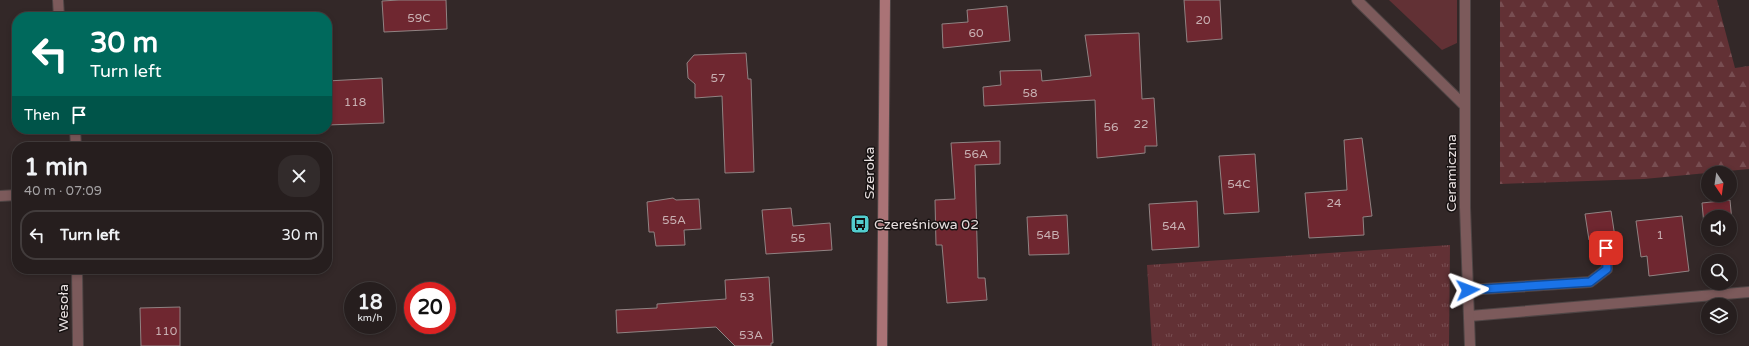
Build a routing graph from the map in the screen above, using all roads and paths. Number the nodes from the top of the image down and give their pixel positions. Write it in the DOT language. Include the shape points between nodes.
graph roads {
  1 [pos="58,0"];
  2 [pos="885,0"];
  3 [pos="1357,0"];
  4 [pos="1465,0"];
  5 [pos="59,12"];
  6 [pos="1465,106"];
  7 [pos="12,195"];
  8 [pos="0,196"];
  9 [pos="1606,248"];
  10 [pos="77,274"];
  11 [pos="1468,290"];
  12 [pos="1749,292"];
  13 [pos="1470,316"];
  14 [pos="78,346"];
  15 [pos="882,346"];
  16 [pos="1470,346"];
  1 -- 5 [label="street"];
  2 -- 15 [label="street, Szeroka"];
  3 -- 6 [label="street"];
  4 -- 6 [label="street, Ceramiczna"];
  6 -- 11 [label="street, Ceramiczna" via="1464,208"];
  7 -- 8 [label="street"];
  9 -- 11 [label="street" via="1607,269 1590,282"];
  10 -- 14 [label="street, Wesoła"];
  11 -- 13 [label="street, Ceramiczna"];
  12 -- 13 [label="street"];
  13 -- 16 [label="street, Ceramiczna"];
}
